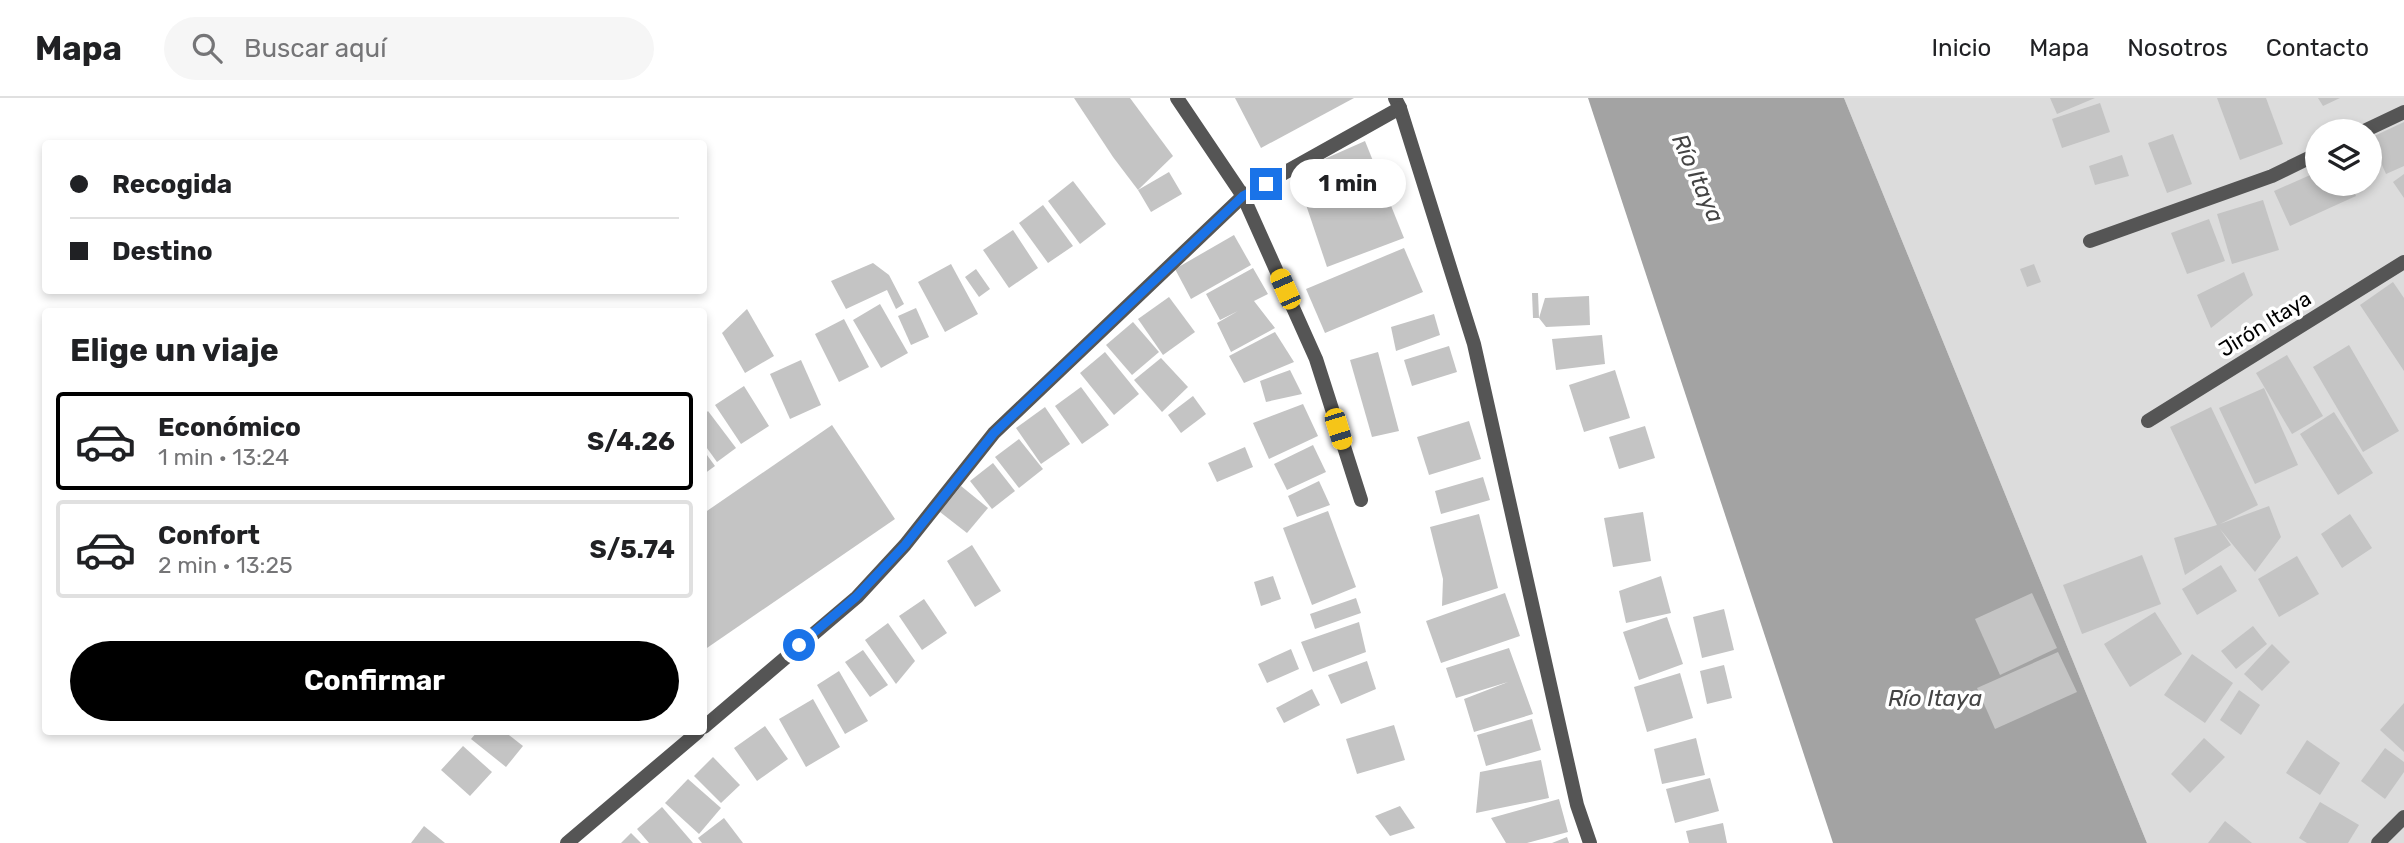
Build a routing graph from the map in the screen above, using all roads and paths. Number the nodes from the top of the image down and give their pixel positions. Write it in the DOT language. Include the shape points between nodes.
graph roads {
  1 [pos="1177,98"];
  2 [pos="1398,103"];
  3 [pos="2404,112"];
  4 [pos="2382,122"];
  5 [pos="2305,160"];
  6 [pos="1243,196"];
  7 [pos="2091,241"];
  8 [pos="2404,262"];
  9 [pos="2148,421"];
  10 [pos="1361,500"];
  11 [pos="707,724"];
  12 [pos="694,735"];
  13 [pos="2404,817"];
  14 [pos="567,843"];
  15 [pos="1590,843"];
  16 [pos="2378,843"];
  1 -- 6 [label="street"];
  2 -- 6 [label="street"];
  2 -- 15 [label="street" via="1474,344 1577,805"];
  3 -- 4 [label="street"];
  5 -- 7 [label="street"];
  6 -- 10 [label="street" via="1316,359"];
  6 -- 11 [label="street" via="994,433 905,545 856,597"];
  8 -- 9 [label="street, Jirón Itaya"];
  12 -- 14 [label="street"];
  13 -- 16 [label="street"];
}
